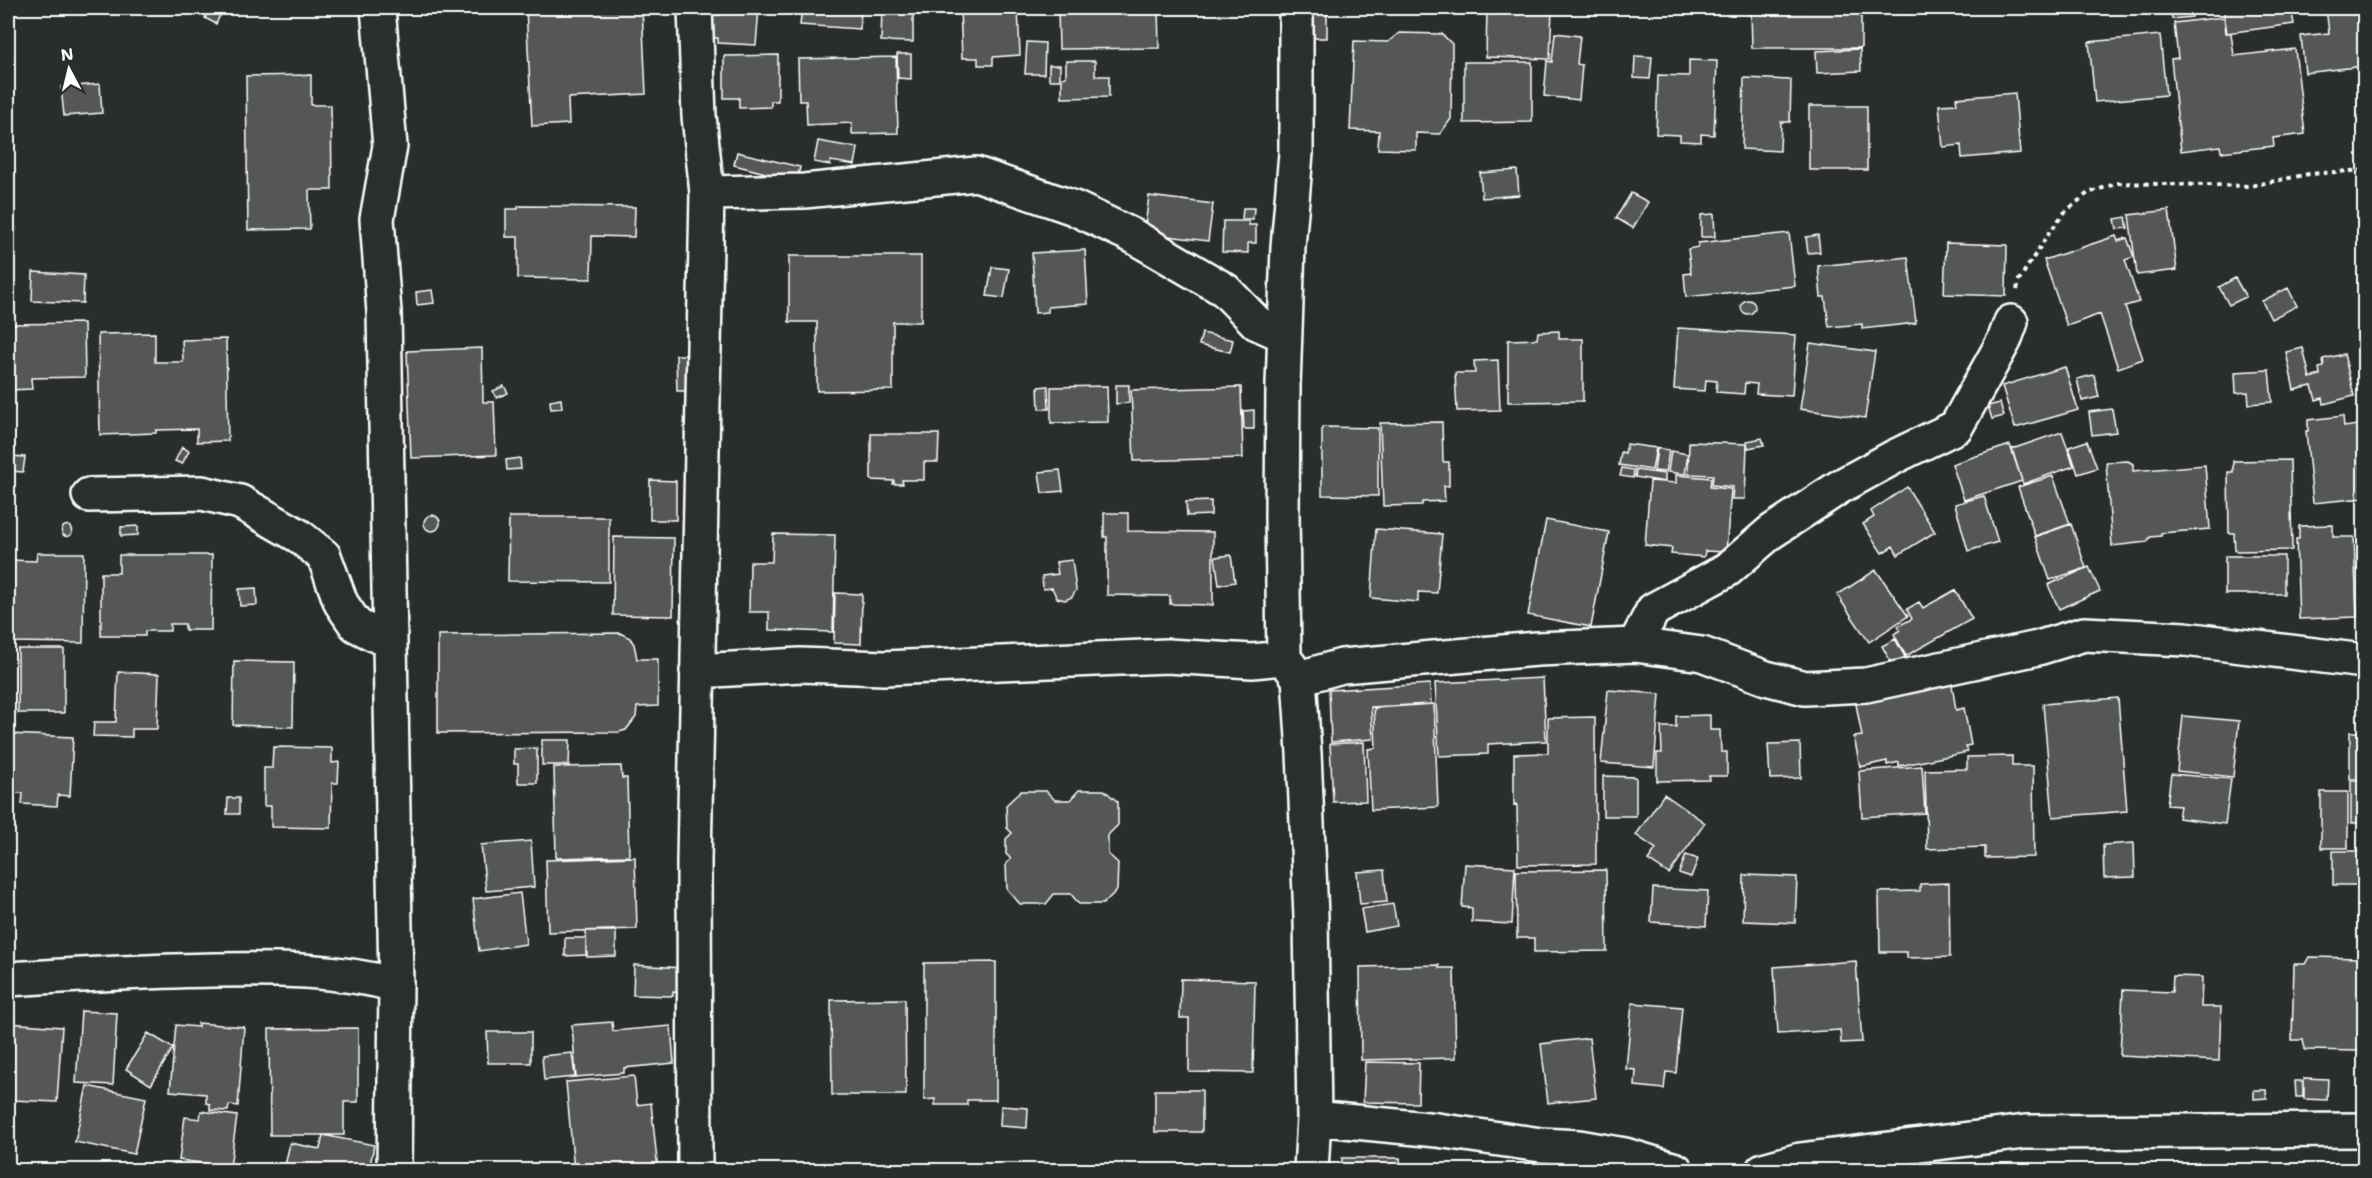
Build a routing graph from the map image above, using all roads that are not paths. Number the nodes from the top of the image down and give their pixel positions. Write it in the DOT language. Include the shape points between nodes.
graph roads {
  1 [pos="378,8"];
  2 [pos="695,8"];
  3 [pos="1296,8"];
  4 [pos="707,193"];
  5 [pos="2011,322"];
  6 [pos="1284,335"];
  7 [pos="89,495"];
  8 [pos="390,642"];
  9 [pos="1635,645"];
  10 [pos="2364,661"];
  11 [pos="1291,668"];
  12 [pos="697,671"];
  13 [pos="8,980"];
  14 [pos="396,985"];
  15 [pos="1314,1118"];
  16 [pos="2364,1130"];
  17 [pos="394,1170"];
  18 [pos="695,1170"];
  19 [pos="1311,1170"];
  20 [pos="1676,1170"];
  21 [pos="1763,1170"];
  1 -- 8 [label="street" via="390,146 377,219 384,312"];
  2 -- 4 [label="street"];
  3 -- 6 [label="street" via="1296,153"];
  4 -- 6 [label="street" via="804,191 976,174 1074,208 1133,236 1225,290 1257,323"];
  4 -- 12 [label="street"];
  5 -- 9 [label="street" via="1956,427 1841,486 1771,532 1726,570 1653,610"];
  6 -- 11 [label="street" via="1282,514"];
  7 -- 8 [label="street" via="202,493 240,502 324,556 340,603 356,626"];
  8 -- 14 [label="street"];
  9 -- 10 [label="street" via="1702,654 1805,688 1866,685 2084,634 2185,639"];
  9 -- 11 [label="street"];
  11 -- 12 [label="street" via="1252,661 1167,656 884,669 800,665"];
  11 -- 15 [label="street" via="1311,917"];
  12 -- 18 [label="street"];
  13 -- 14 [label="street" via="122,972 271,970 363,976"];
  14 -- 17 [label="street"];
  15 -- 19 [label="street"];
  15 -- 20 [label="street" via="1579,1147"];
  16 -- 21 [label="street" via="2025,1132 1800,1160"];
}
